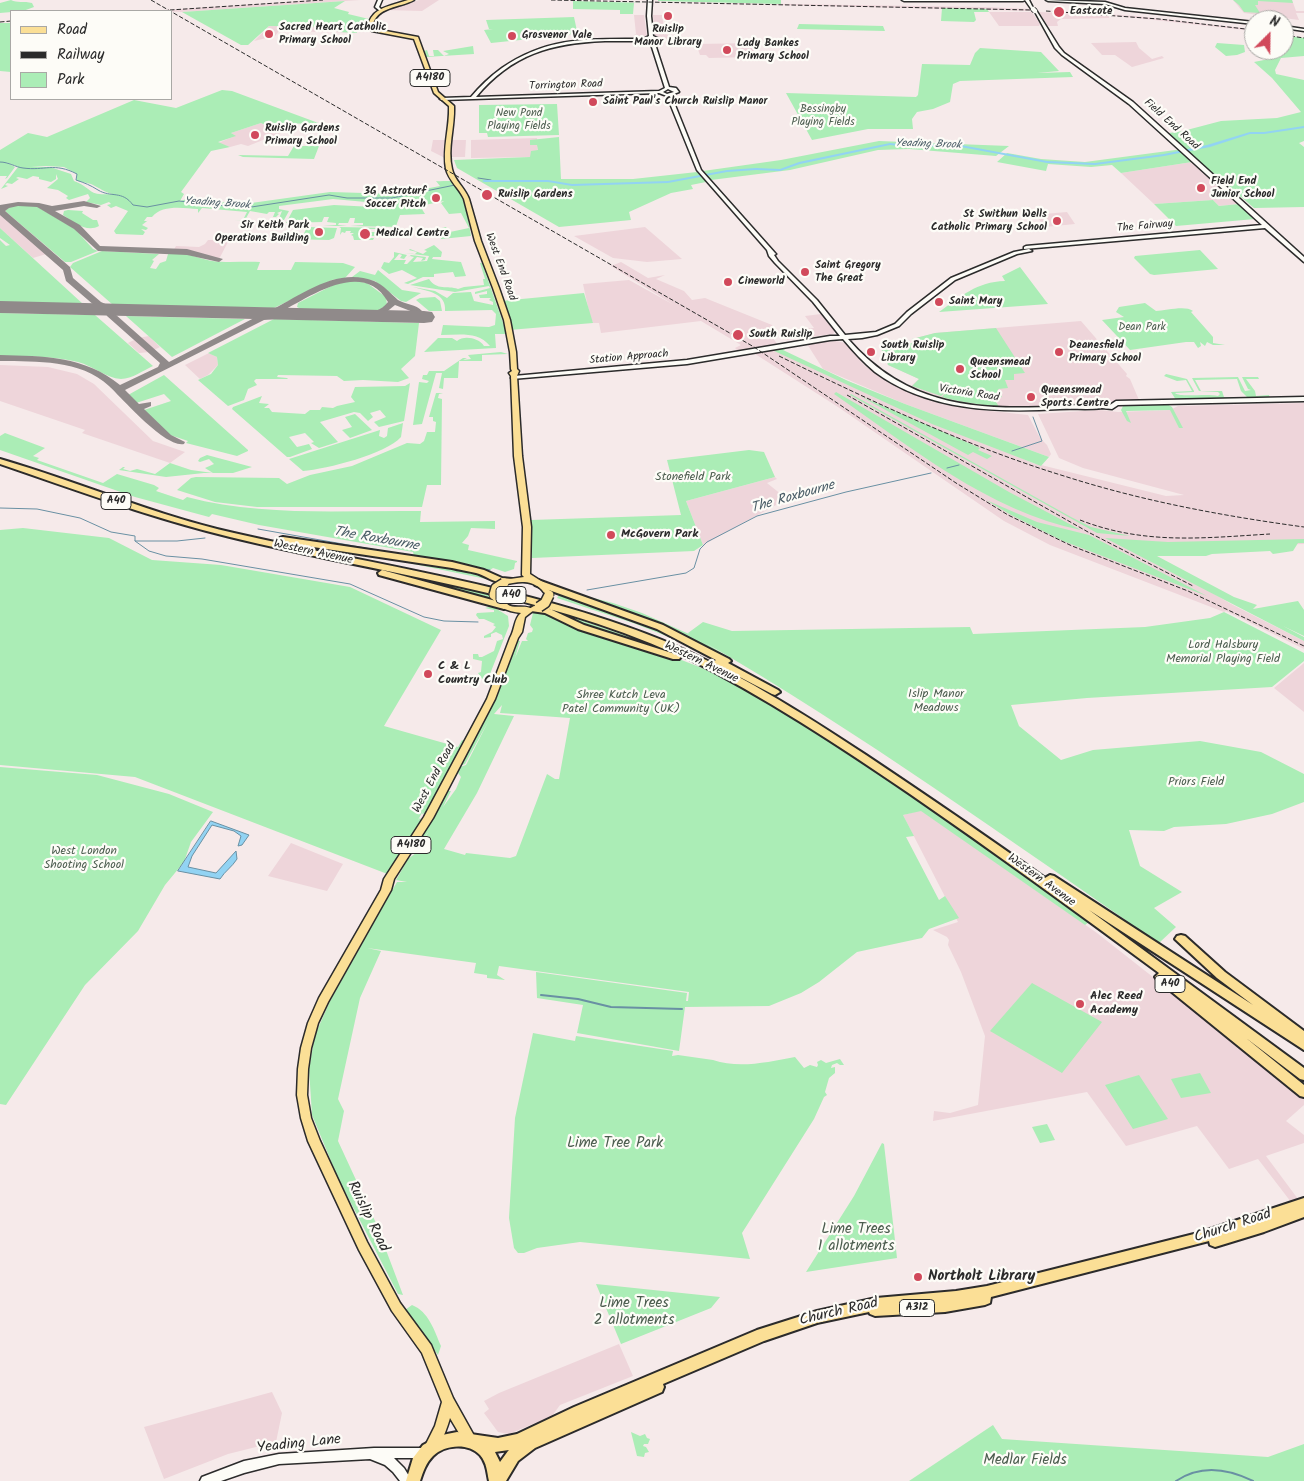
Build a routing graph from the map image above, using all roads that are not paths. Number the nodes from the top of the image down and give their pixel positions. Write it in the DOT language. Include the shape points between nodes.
graph roads {
  1 [pos="380,0"];
  2 [pos="412,0"];
  3 [pos="650,0"];
  4 [pos="904,0"];
  5 [pos="911,0"];
  6 [pos="1048,0"];
  7 [pos="1029,4"];
  8 [pos="380,10"];
  9 [pos="1244,21"];
  10 [pos="651,38"];
  11 [pos="644,40"];
  12 [pos="653,43"];
  13 [pos="667,88"];
  14 [pos="660,92"];
  15 [pos="669,94"];
  16 [pos="474,97"];
  17 [pos="442,98"];
  18 [pos="1266,226"];
  19 [pos="1304,260"];
  20 [pos="859,336"];
  21 [pos="846,337"];
  22 [pos="830,338"];
  23 [pos="514,374"];
  24 [pos="1304,399"];
  25 [pos="0,455"];
  26 [pos="0,461"];
  27 [pos="252,534"];
  28 [pos="233,536"];
  29 [pos="526,563"];
  30 [pos="507,581"];
  31 [pos="536,583"];
  32 [pos="504,606"];
  33 [pos="534,609"];
  34 [pos="514,636"];
  35 [pos="776,697"];
  36 [pos="1034,872"];
  37 [pos="1181,939"];
  38 [pos="310,1032"];
  39 [pos="1304,1038"];
  40 [pos="1304,1045"];
  41 [pos="1304,1067"];
  42 [pos="1304,1075"];
  43 [pos="1304,1092"];
  44 [pos="1304,1204"];
  45 [pos="1304,1212"];
  46 [pos="448,1402"];
  47 [pos="473,1441"];
  48 [pos="427,1451"];
  49 [pos="367,1453"];
  50 [pos="206,1481"];
  51 [pos="406,1481"];
  52 [pos="413,1481"];
  53 [pos="496,1481"];
  1 -- 8 [label="street" via="377,7"];
  2 -- 8 [label="main road"];
  3 -- 10 [label="street, Victoria Road"];
  4 -- 5 [label="street"];
  5 -- 7 [label="street"];
  6 -- 9 [label="street" via="1099,2 1125,9"];
  7 -- 18 [label="street, Field End Road" via="1056,45 1131,103"];
  8 -- 17 [label="main road, West End Road / A4180" via="374,15 372,28 416,38 436,92"];
  10 -- 11 [label="street"];
  10 -- 12 [label="street, Victoria Road" via="660,40"];
  11 -- 12 [label="street"];
  11 -- 16 [label="street" via="580,41 546,46 510,64"];
  12 -- 13 [label="street, Victoria Road"];
  13 -- 14 [label="street"];
  13 -- 15 [label="street, Victoria Road" via="677,91"];
  14 -- 15 [label="street"];
  14 -- 16 [label="street, Torrington Road"];
  15 -- 21 [label="street, Victoria Road" via="699,170 773,258"];
  16 -- 17 [label="street, Torrington Road"];
  17 -- 23 [label="main road, West End Road / A4180" via="451,108 449,156 452,175 470,207 477,238 501,301 510,330"];
  18 -- 19 [label="street, Field End Road"];
  18 -- 20 [label="street, The Fairway" via="1027,250 953,279 897,325 884,332"];
  20 -- 21 [label="street"];
  20 -- 21 [label="street"];
  21 -- 22 [label="street"];
  21 -- 22 [label="street, Station Approach"];
  21 -- 24 [label="street, Victoria Road" via="868,363 909,389 934,398 1001,409"];
  22 -- 23 [label="street, Station Approach" via="687,362 581,372"];
  23 -- 29 [label="main road, West End Road / A4180" via="518,456 527,527"];
  25 -- 27 [label="highway, Western Avenue / A40" via="180,515"];
  26 -- 28 [label="highway, Western Avenue / A40"];
  27 -- 30 [label="highway" via="452,565"];
  27 -- 35 [label="highway, Western Avenue / A40" via="462,576 588,611 700,653"];
  28 -- 32 [label="highway"];
  28 -- 35 [label="highway, Western Avenue / A40" via="448,580 583,615 685,654"];
  29 -- 30 [label="main road" via="520,576"];
  29 -- 31 [label="main road, West End Road / A4180" via="526,574"];
  30 -- 31 [label="main road"];
  30 -- 32 [label="main road, bridge" via="496,588 494,595"];
  31 -- 33 [label="main road, West End Road, bridge" via="549,595 545,603"];
  31 -- 35 [label="highway" via="660,627 725,660"];
  32 -- 33 [label="main road" via="517,610"];
  32 -- 34 [label="main road, West End Road / A4180" via="515,619"];
  33 -- 34 [label="main road, West End Road / A4180" via="521,616"];
  33 -- 35 [label="highway" via="665,652"];
  34 -- 38 [label="main road, West End Road / A4180" via="486,708 428,818 389,879 386,890 323,1001"];
  35 -- 36 [label="highway, Western Avenue / A40"];
  36 -- 40 [label="highway, A40"];
  36 -- 41 [label="highway, Western Avenue / A40"];
  36 -- 42 [label="highway, Western Avenue / A40"];
  36 -- 43 [label="highway, A40"];
  37 -- 39 [label="highway" via="1221,975"];
  38 -- 46 [label="main road, Ruislip Road / A4180" via="302,1069 302,1096 314,1141 384,1286 427,1349"];
  44 -- 47 [label="highway, Church Road / A312" via="1198,1239 987,1292 876,1304 817,1317 762,1335 512,1442 498,1445"];
  45 -- 53 [label="highway, Church Road / A312" via="1188,1249 971,1302 878,1310 799,1329 535,1440 513,1456"];
  46 -- 47 [label="main road, A4180"];
  46 -- 48 [label="main road" via="441,1428"];
  47 -- 48 [label="highway, A312" via="446,1440"];
  47 -- 53 [label="highway, A312" via="490,1455"];
  48 -- 49 [label="street, Yeading Lane"];
  48 -- 52 [label="highway" via="418,1463"];
  49 -- 50 [label="street, Yeading Lane" via="279,1459"];
  49 -- 51 [label="street, Yeading Lane" via="394,1464"];
}
